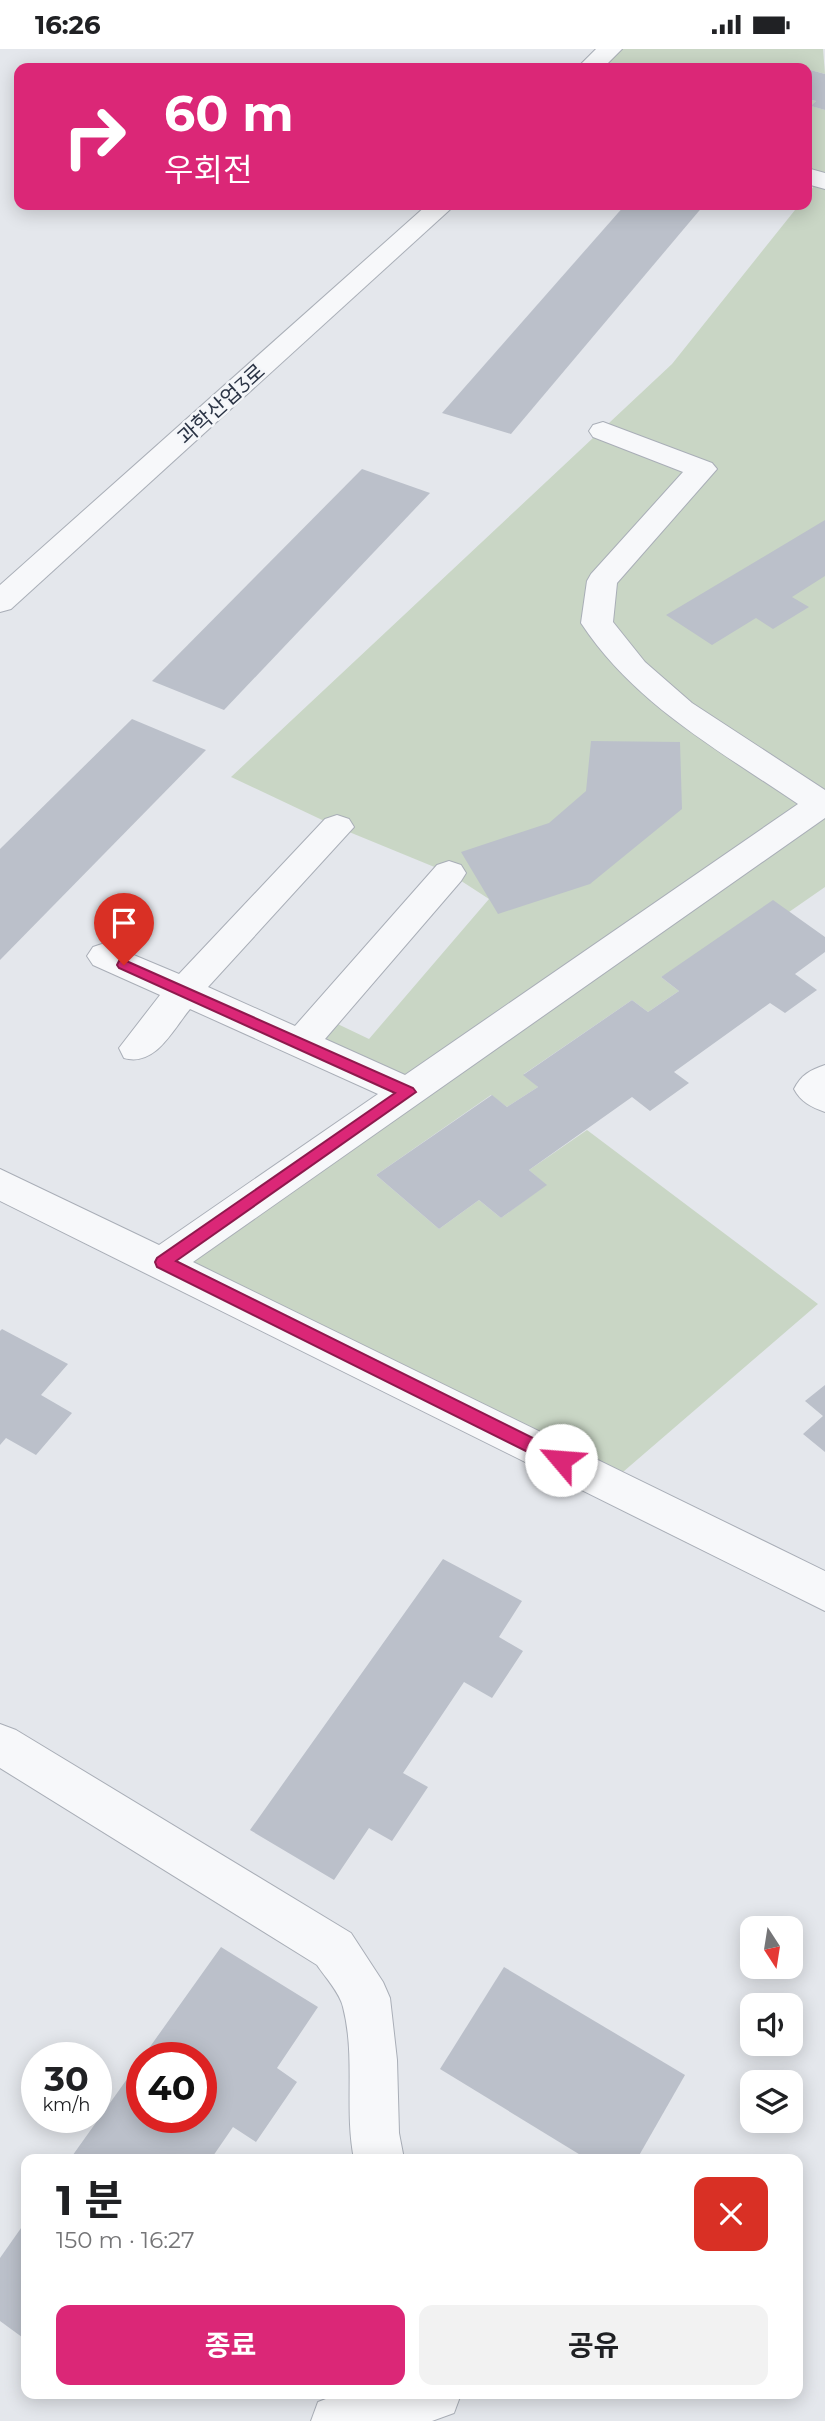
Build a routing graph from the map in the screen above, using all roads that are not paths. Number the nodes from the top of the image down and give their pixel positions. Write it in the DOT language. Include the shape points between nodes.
graph roads {
  1 [pos="610,49"];
  2 [pos="595,63"];
  3 [pos="436,210"];
  4 [pos="603,431"];
  5 [pos="0,602"];
  6 [pos="823,805"];
  7 [pos="337,827"];
  8 [pos="449,873"];
  9 [pos="104,956"];
  10 [pos="184,991"];
  11 [pos="300,1044"];
  12 [pos="137,1048"];
  13 [pos="825,1080"];
  14 [pos="408,1092"];
  15 [pos="825,1098"];
  16 [pos="0,1184"];
  17 [pos="163,1262"];
  18 [pos="825,1592"];
  19 [pos="0,1744"];
  20 [pos="378,2154"];
  21 [pos="417,2399"];
  22 [pos="436,2399"];
  23 [pos="337,2421"];
  24 [pos="443,2421"];
  1 -- 2 [label="street"];
  3 -- 5 [label="street, 과학산업3로"];
  4 -- 6 [label="street" via="702,469 602,581 597,623 634,669 681,710"];
  6 -- 14 [label="street"];
  7 -- 10 [label="street"];
  8 -- 11 [label="street"];
  9 -- 10 [label="street"];
  10 -- 11 [label="street"];
  10 -- 12 [label="street"];
  11 -- 14 [label="street"];
  13 -- 15 [label="street" via="812,1089"];
  14 -- 17 [label="street"];
  16 -- 17 [label="street"];
  17 -- 18 [label="street"];
  19 -- 20 [label="street" via="334,1949 366,1998"];
  21 -- 23 [label="street"];
  22 -- 24 [label="street"];
}
